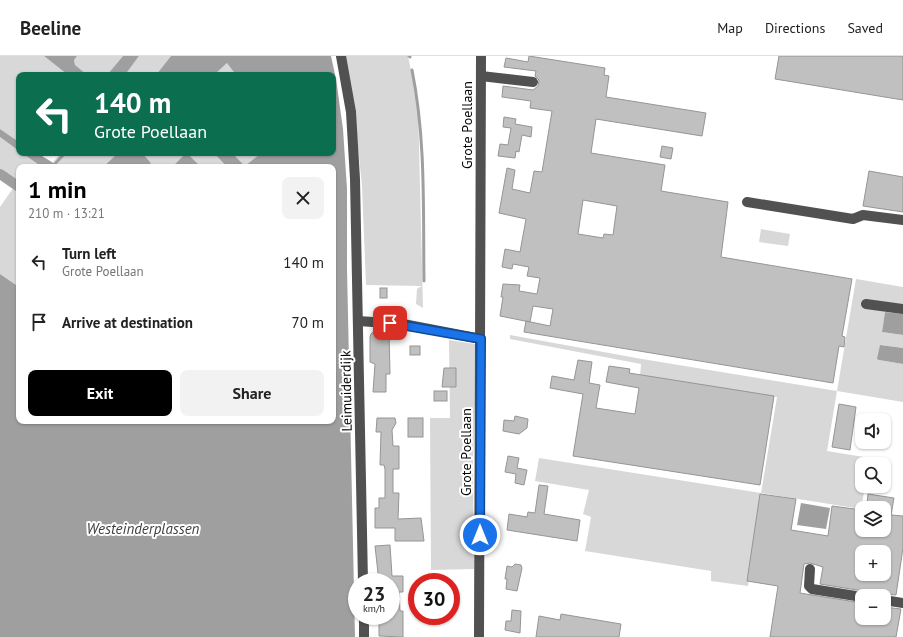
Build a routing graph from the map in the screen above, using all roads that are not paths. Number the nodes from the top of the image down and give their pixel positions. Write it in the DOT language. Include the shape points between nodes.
graph roads {
  1 [pos="341,56"];
  2 [pos="481,56"];
  3 [pos="481,76"];
  4 [pos="533,82"];
  5 [pos="747,202"];
  6 [pos="903,220"];
  7 [pos="866,304"];
  8 [pos="903,310"];
  9 [pos="358,321"];
  10 [pos="481,339"];
  11 [pos="810,569"];
  12 [pos="363,573"];
  13 [pos="855,596"];
  14 [pos="891,601"];
  15 [pos="903,603"];
  16 [pos="364,625"];
  17 [pos="364,637"];
  18 [pos="479,637"];
  1 -- 9 [label="street, Leimuiderdijk" via="353,130"];
  2 -- 3 [label="street, Grote Poellaan"];
  3 -- 4 [label="street"];
  3 -- 10 [label="street, Grote Poellaan"];
  5 -- 6 [label="street" via="853,219 863,215"];
  7 -- 8 [label="street"];
  9 -- 10 [label="street" via="403,324"];
  9 -- 12 [label="street, Leimuiderdijk"];
  10 -- 18 [label="street, Grote Poellaan"];
  11 -- 13 [label="street" via="808,580 812,589"];
  14 -- 15 [label="street"];
  16 -- 17 [label="street"];
}
